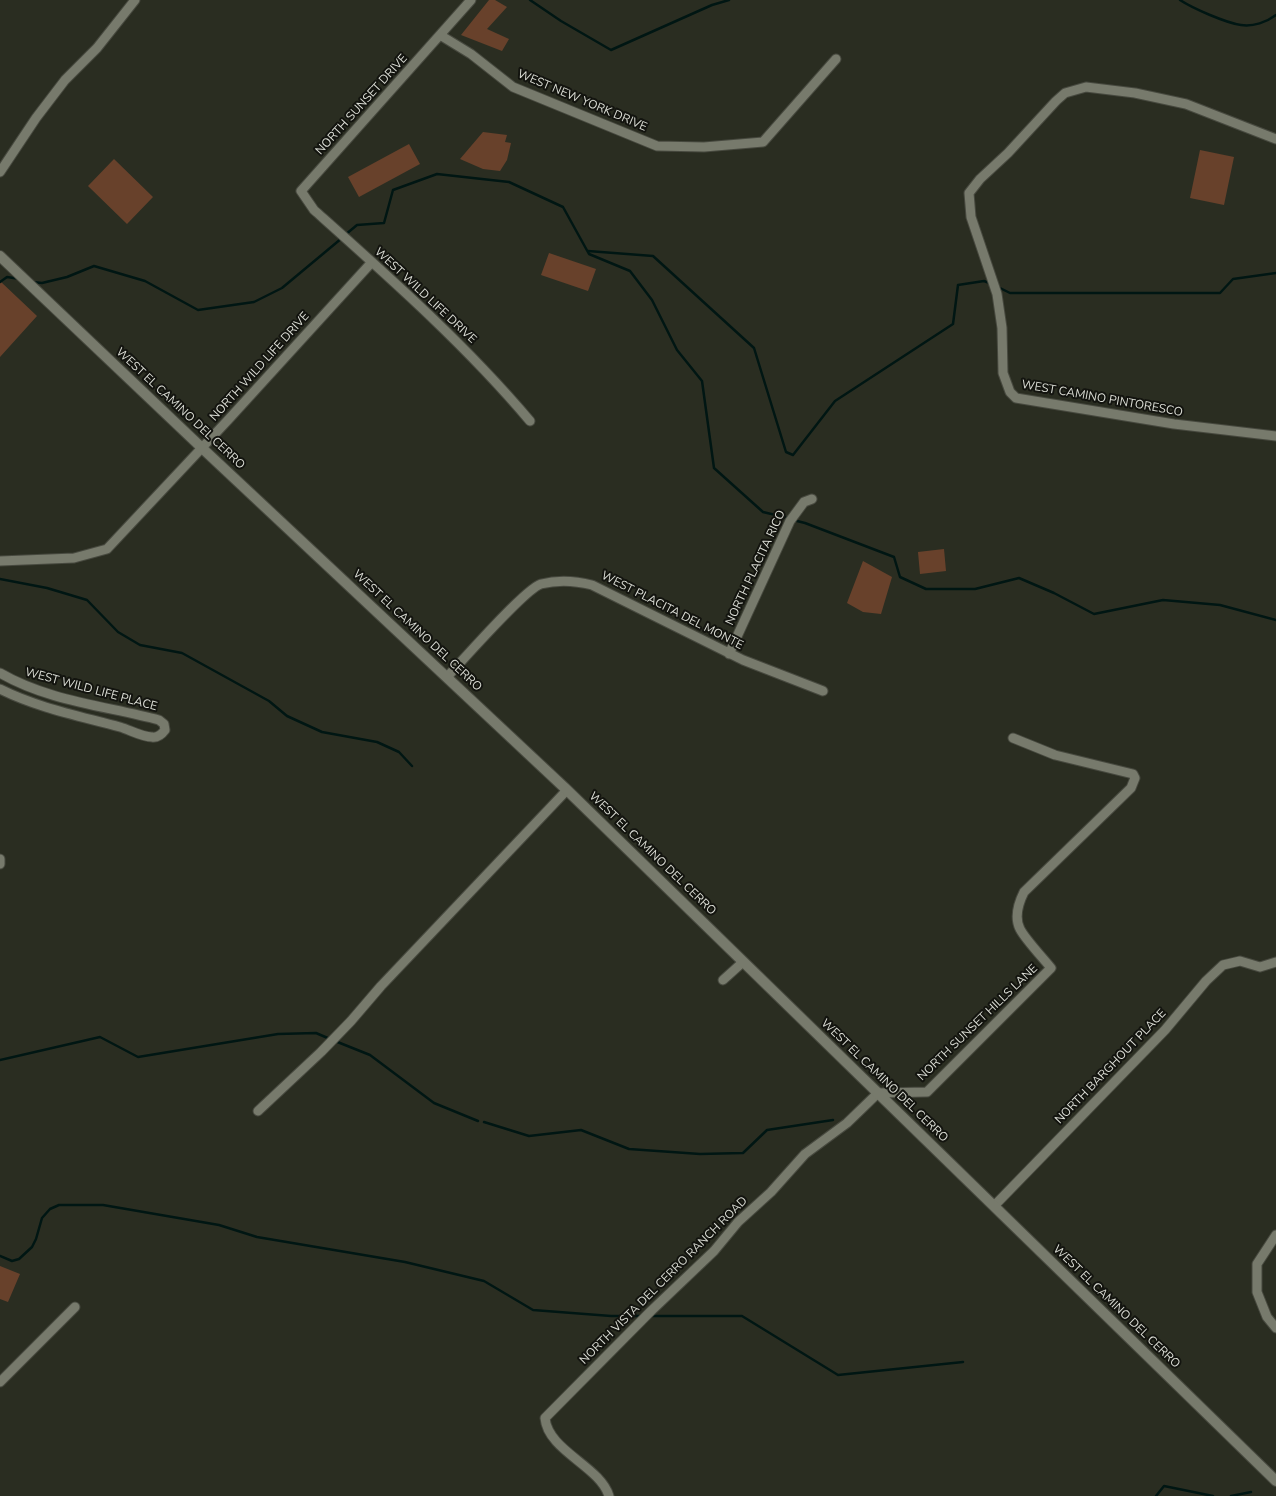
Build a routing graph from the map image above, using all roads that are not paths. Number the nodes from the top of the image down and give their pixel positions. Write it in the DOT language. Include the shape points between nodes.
graph roads {
  1 [pos="135,0"];
  2 [pos="471,0"];
  3 [pos="440,35"];
  4 [pos="836,59"];
  5 [pos="1276,139"];
  6 [pos="0,172"];
  7 [pos="301,192"];
  8 [pos="0,256"];
  9 [pos="372,262"];
  10 [pos="530,421"];
  11 [pos="1276,436"];
  12 [pos="202,448"];
  13 [pos="812,499"];
  14 [pos="0,561"];
  15 [pos="729,654"];
  16 [pos="0,673"];
  17 [pos="447,677"];
  18 [pos="0,689"];
  19 [pos="823,691"];
  20 [pos="1012,738"];
  21 [pos="567,790"];
  22 [pos="0,859"];
  23 [pos="0,864"];
  24 [pos="743,962"];
  25 [pos="1276,962"];
  26 [pos="723,980"];
  27 [pos="878,1093"];
  28 [pos="258,1111"];
  29 [pos="994,1206"];
  30 [pos="1276,1235"];
  31 [pos="75,1308"];
  32 [pos="1276,1328"];
  33 [pos="0,1382"];
  34 [pos="1276,1481"];
  35 [pos="609,1496"];
  1 -- 6 [label="street" via="36,118"];
  2 -- 3 [label="street, NORTH SUNSET DRIVE"];
  3 -- 4 [label="street, WEST NEW YORK DRIVE" via="471,54 513,88 657,146 704,147 763,142"];
  3 -- 7 [label="street, NORTH SUNSET DRIVE"];
  5 -- 11 [label="street, WEST CAMINO PINTORESCO" via="1186,104 1135,93 1086,87 1065,93 1056,101 1008,153 980,178 969,193 971,217 997,294 1002,328 1003,373 1010,392 1016,398 1174,424"];
  7 -- 9 [label="street, WEST WILD LIFE DRIVE" via="314,210"];
  8 -- 12 [label="street, WEST EL CAMINO DEL CERRO"];
  9 -- 10 [label="street, WEST WILD LIFE DRIVE" via="464,349"];
  9 -- 12 [label="street, NORTH WILD LIFE DRIVE"];
  12 -- 14 [label="street, NORTH WILD LIFE DRIVE" via="107,549 74,558"];
  12 -- 17 [label="street, WEST EL CAMINO DEL CERRO"];
  13 -- 15 [label="street, NORTH PLACITA RICO" via="804,502 790,521"];
  15 -- 17 [label="street, WEST PLACITA DEL MONTE" via="592,585 560,582 539,584 529,592"];
  15 -- 19 [label="street, WEST PLACITA DEL MONTE"];
  16 -- 18 [label="street, WEST WILD LIFE PLACE" via="21,685 63,698 159,720 164,724 165,730 152,738 19,699"];
  17 -- 21 [label="street, WEST EL CAMINO DEL CERRO"];
  20 -- 27 [label="street, NORTH SUNSET HILLS LANE" via="1055,755 1133,774 1134,784 1024,892 1019,902 1019,928 1051,968 927,1092"];
  21 -- 24 [label="street, WEST EL CAMINO DEL CERRO"];
  21 -- 28 [label="street" via="336,1036"];
  22 -- 23 [label="street"];
  24 -- 26 [label="street"];
  24 -- 27 [label="street, WEST EL CAMINO DEL CERRO"];
  25 -- 29 [label="street, NORTH BARGHOUT PLACE" via="1260,967 1240,961 1223,965 1165,1030"];
  27 -- 29 [label="street, WEST EL CAMINO DEL CERRO"];
  27 -- 35 [label="street, NORTH VISTA DEL CERRO RANCH ROAD" via="847,1123 806,1154 738,1222 714,1251 544,1418 546,1428 554,1438 598,1479"];
  29 -- 34 [label="street, WEST EL CAMINO DEL CERRO"];
  30 -- 32 [label="street" via="1257,1264 1257,1292 1267,1318"];
  31 -- 33 [label="street"];
}
